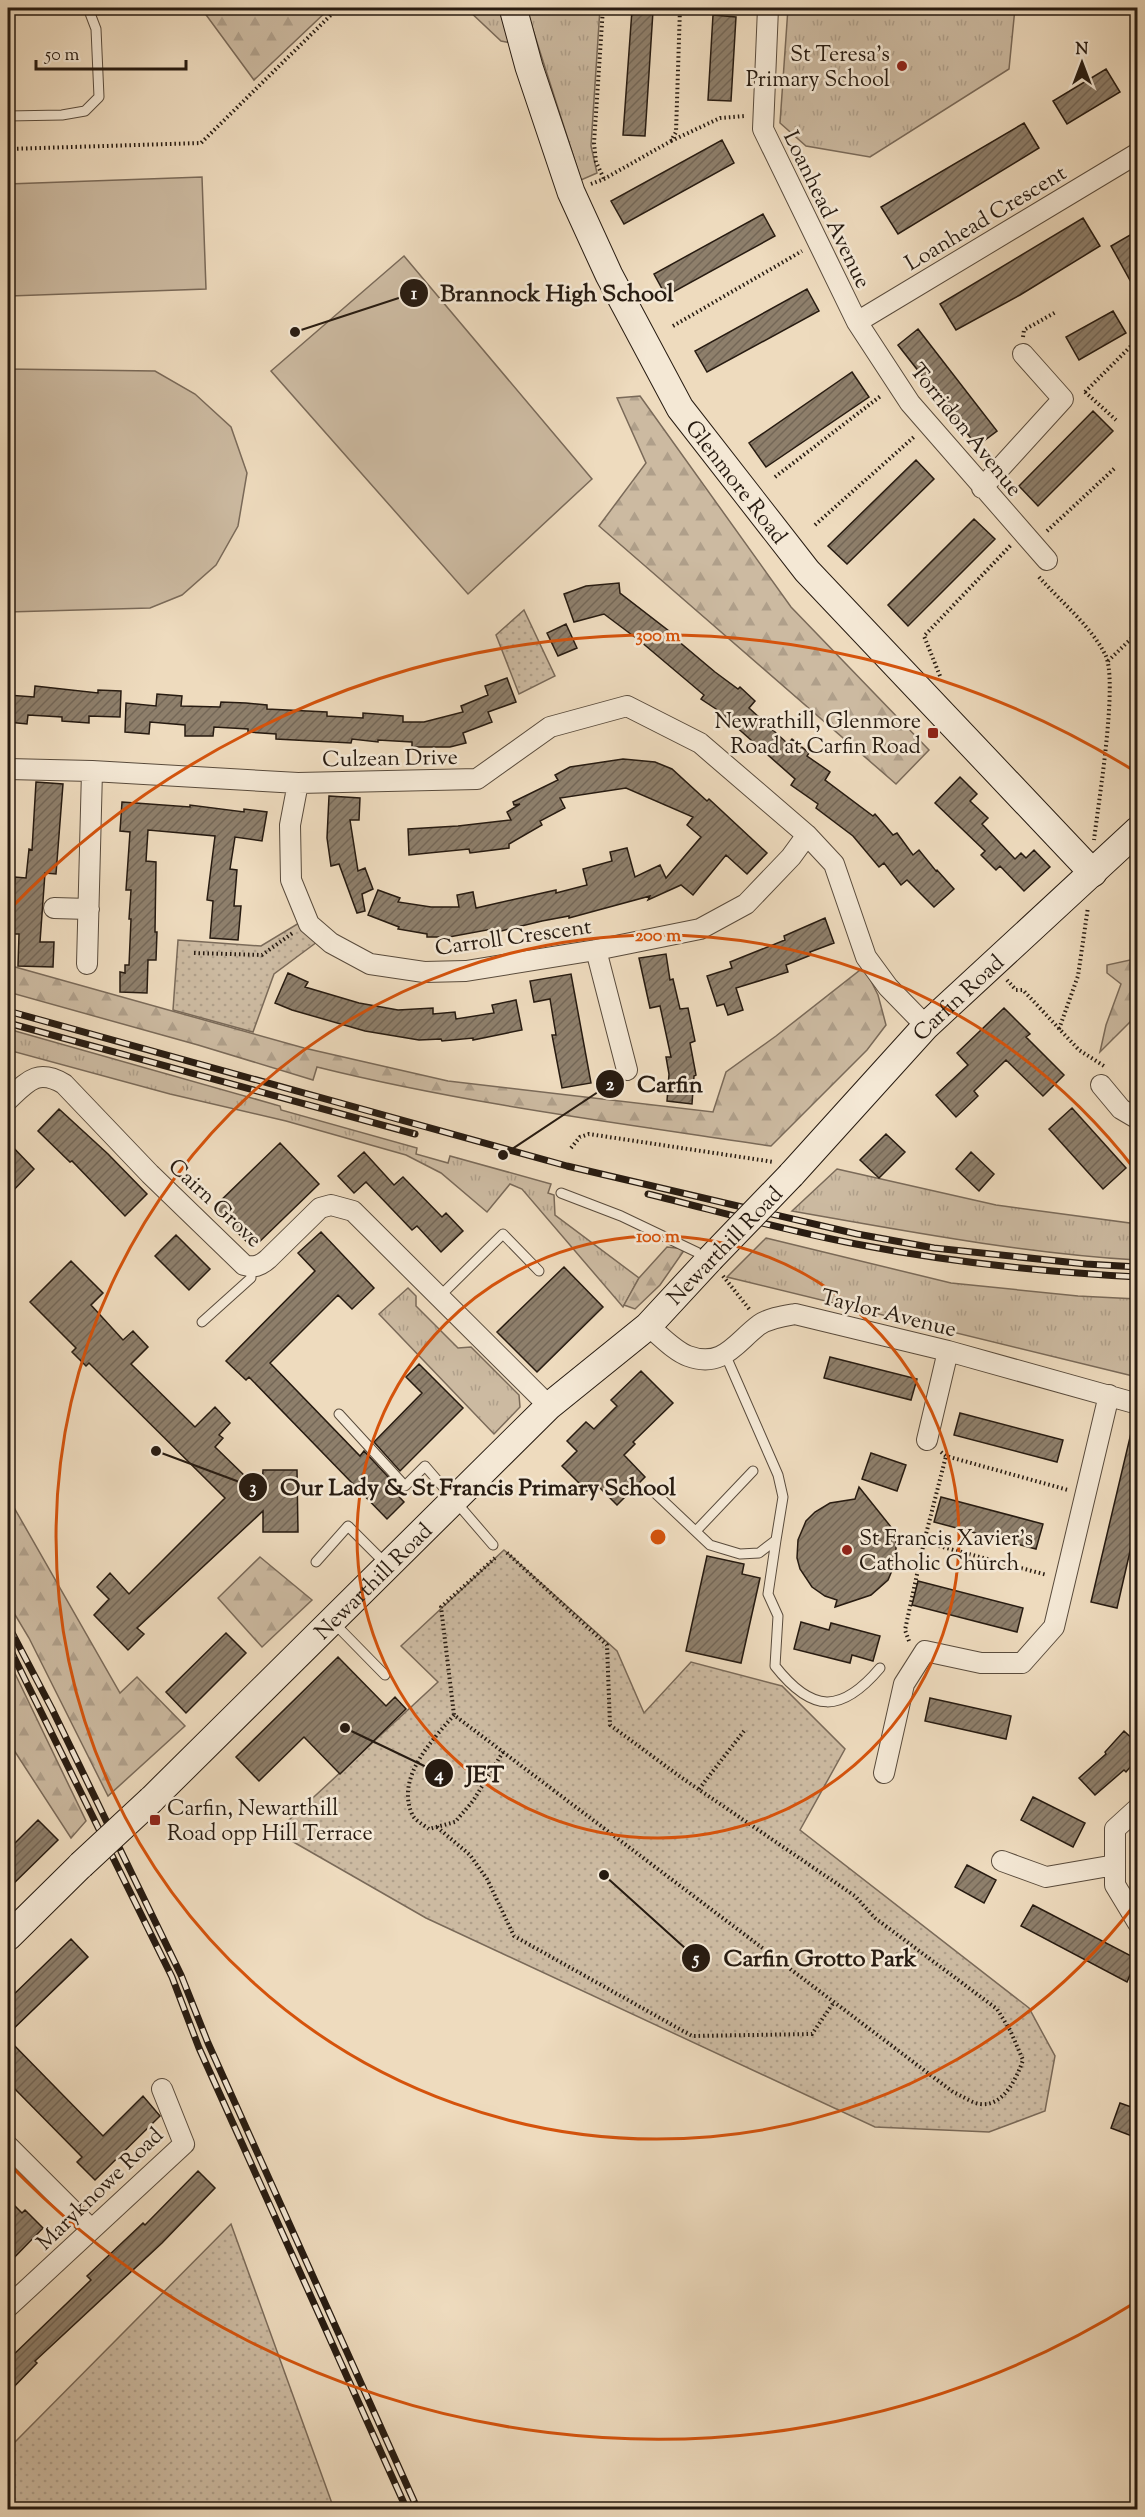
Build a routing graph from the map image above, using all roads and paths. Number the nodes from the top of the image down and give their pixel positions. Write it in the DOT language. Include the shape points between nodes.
graph roads {
  1 [pos="88,8"];
  2 [pos="338,8"];
  3 [pos="513,8"];
  4 [pos="603,8"];
  5 [pos="680,8"];
  6 [pos="768,8"];
  7 [pos="8,116"];
  8 [pos="763,117"];
  9 [pos="671,141"];
  10 [pos="8,149"];
  11 [pos="1136,157"];
  12 [pos="604,179"];
  13 [pos="571,192"];
  14 [pos="818,242"];
  15 [pos="1056,312"];
  16 [pos="857,322"];
  17 [pos="673,326"];
  18 [pos="1131,346"];
  19 [pos="1023,354"];
  20 [pos="897,383"];
  21 [pos="1085,392"];
  22 [pos="1063,399"];
  23 [pos="1116,420"];
  24 [pos="928,425"];
  25 [pos="1116,467"];
  26 [pos="775,477"];
  27 [pos="982,488"];
  28 [pos="815,525"];
  29 [pos="1023,533"];
  30 [pos="1047,560"];
  31 [pos="1137,632"];
  32 [pos="1107,661"];
  33 [pos="940,677"];
  34 [pos="8,769"];
  35 [pos="93,771"];
  36 [pos="298,783"];
  37 [pos="1137,830"];
  38 [pos="807,835"];
  39 [pos="1093,873"];
  40 [pos="54,908"];
  41 [pos="89,909"];
  42 [pos="309,924"];
  43 [pos="596,950"];
  44 [pos="194,953"];
  45 [pos="993,963"];
  46 [pos="87,964"];
  47 [pos="926,1026"];
  48 [pos="1059,1029"];
  49 [pos="627,1070"];
  50 [pos="1101,1085"];
  51 [pos="8,1100"];
  52 [pos="1137,1119"];
  53 [pos="571,1148"];
  54 [pos="791,1175"];
  55 [pos="561,1193"];
  56 [pos="710,1259"];
  57 [pos="252,1267"];
  58 [pos="539,1271"];
  59 [pos="439,1297"];
  60 [pos="202,1322"];
  61 [pos="760,1324"];
  62 [pos="648,1326"];
  63 [pos="948,1351"];
  64 [pos="724,1354"];
  65 [pos="1109,1395"];
  66 [pos="1137,1404"];
  67 [pos="549,1406"];
  68 [pos="339,1414"];
  69 [pos="927,1440"];
  70 [pos="946,1456"];
  71 [pos="753,1471"];
  72 [pos="655,1492"];
  73 [pos="1085,1495"];
  74 [pos="456,1500"];
  75 [pos="696,1531"];
  76 [pos="776,1540"];
  77 [pos="924,1542"];
  78 [pos="494,1545"];
  79 [pos="316,1562"];
  80 [pos="388,1566"];
  81 [pos="1065,1580"];
  82 [pos="332,1622"];
  83 [pos="918,1662"];
  84 [pos="880,1668"];
  85 [pos="385,1675"];
  86 [pos="453,1715"];
  87 [pos="744,1731"];
  88 [pos="502,1752"];
  89 [pos="884,1773"];
  90 [pos="699,1789"];
  91 [pos="1137,1808"];
  92 [pos="437,1827"];
  93 [pos="1002,1861"];
  94 [pos="1115,1865"];
  95 [pos="1137,1923"];
  96 [pos="8,1937"];
  97 [pos="834,2002"];
  98 [pos="162,2089"];
  99 [pos="8,2146"];
  100 [pos="91,2229"];
  101 [pos="8,2307"];
  1 -- 7 [label="lane" via="96,29 99,97 85,111"];
  2 -- 10 [label="path" via="201,144"];
  3 -- 13 [label="main road, Glenmore Road"];
  4 -- 12 [label="path" via="594,144 596,162"];
  5 -- 9 [label="path" via="676,132"];
  6 -- 8 [label="street, Loanhead Avenue"];
  8 -- 9 [label="path" via="720,118"];
  8 -- 14 [label="street, Loanhead Avenue" via="763,129"];
  9 -- 12 [label="path"];
  11 -- 16 [label="street, Loanhead Crescent"];
  12 -- 13 [label="path"];
  13 -- 39 [label="main road, Glenmore Road" via="609,275 680,408 807,571"];
  14 -- 16 [label="street, Loanhead Avenue"];
  14 -- 17 [label="path"];
  15 -- 19 [label="path" via="1024,330"];
  16 -- 20 [label="street, Torridon Avenue"];
  18 -- 21 [label="path"];
  19 -- 22 [label="street"];
  20 -- 24 [label="street, Torridon Avenue"];
  20 -- 26 [label="path"];
  21 -- 22 [label="path"];
  21 -- 23 [label="path"];
  22 -- 27 [label="street"];
  24 -- 27 [label="street, Torridon Avenue"];
  24 -- 28 [label="path"];
  25 -- 29 [label="path" via="1049,531"];
  27 -- 29 [label="street, Torridon Avenue"];
  29 -- 30 [label="street, Torridon Avenue"];
  29 -- 33 [label="path" via="924,636"];
  30 -- 32 [label="path" via="1039,578 1089,631"];
  31 -- 32 [label="path"];
  32 -- 39 [label="path" via="1111,682"];
  34 -- 35 [label="street, Culzean Drive"];
  35 -- 36 [label="street, Culzean Drive"];
  35 -- 41 [label="street"];
  36 -- 38 [label="street, Culzean Drive" via="477,779 550,727 627,706 700,743"];
  36 -- 42 [label="street, Carroll Crescent" via="290,825 291,880"];
  37 -- 39 [label="main road, Carfin Road"];
  38 -- 43 [label="street, Carroll Crescent" via="746,904 700,928"];
  38 -- 47 [label="street, Culzean Drive" via="834,864 866,957 888,987"];
  39 -- 45 [label="main road, Carfin Road"];
  39 -- 48 [label="path" via="1078,976"];
  40 -- 41 [label="street"];
  41 -- 46 [label="street"];
  42 -- 43 [label="street, Carroll Crescent" via="332,943 370,964 424,972 466,971"];
  42 -- 44 [label="path" via="262,955"];
  43 -- 49 [label="street"];
  45 -- 47 [label="main road, Carfin Road"];
  45 -- 48 [label="path"];
  47 -- 54 [label="main road, Carfin Road"];
  48 -- 50 [label="path" via="1079,1050 1104,1065"];
  50 -- 52 [label="street" via="1121,1109"];
  51 -- 57 [label="street, Cairn Grove" via="36,1078 46,1076 64,1084 237,1260"];
  53 -- 54 [label="path" via="580,1137 589,1134 773,1161"];
  54 -- 56 [label="main road, Newarthill Road, bridge"];
  55 -- 56 [label="lane" via="621,1216"];
  56 -- 61 [label="path"];
  56 -- 62 [label="main road, Newarthill Road"];
  57 -- 59 [label="street, Cairn Grove" via="268,1259 320,1208 342,1206 353,1210"];
  57 -- 60 [label="lane" via="252,1278"];
  58 -- 59 [label="lane" via="503,1234"];
  59 -- 67 [label="street, Cairn Grove"];
  61 -- 63 [label="street, Taylor Avenue" via="795,1314"];
  61 -- 64 [label="street, Taylor Avenue" via="734,1350"];
  62 -- 64 [label="street, Taylor Avenue" via="686,1356 712,1360"];
  62 -- 67 [label="main road, Newarthill Road"];
  63 -- 65 [label="street, Taylor Avenue"];
  63 -- 69 [label="street"];
  64 -- 76 [label="lane" via="778,1475 783,1497"];
  65 -- 66 [label="street, Taylor Avenue"];
  65 -- 73 [label="street"];
  67 -- 74 [label="main road, Newarthill Road"];
  68 -- 74 [label="lane" via="405,1486 425,1466"];
  69 -- 70 [label="path"];
  70 -- 73 [label="path"];
  70 -- 77 [label="path"];
  71 -- 75 [label="lane"];
  72 -- 75 [label="lane"];
  73 -- 81 [label="street"];
  74 -- 78 [label="lane"];
  74 -- 80 [label="main road, Newarthill Road"];
  75 -- 76 [label="lane" via="710,1545 740,1554 759,1553"];
  76 -- 84 [label="lane" via="768,1594 778,1616 775,1666 791,1686 814,1701 827,1702 849,1696"];
  77 -- 81 [label="path"];
  77 -- 83 [label="path" via="905,1630"];
  79 -- 80 [label="lane" via="348,1526"];
  80 -- 82 [label="main road, Newarthill Road"];
  81 -- 83 [label="street" via="1054,1627 1022,1663 981,1663 925,1651"];
  82 -- 85 [label="lane"];
  82 -- 96 [label="main road, Newarthill Road, bridge"];
  83 -- 89 [label="street" via="904,1684"];
  86 -- 88 [label="path"];
  86 -- 90 [label="path" via="441,1607 504,1550 607,1645 610,1725"];
  86 -- 92 [label="path" via="424,1750 406,1789 412,1816 429,1829"];
  87 -- 90 [label="path"];
  88 -- 92 [label="path" via="455,1822"];
  88 -- 97 [label="path"];
  90 -- 97 [label="path" via="855,1896 875,1918 997,2009 1023,2060 1014,2085 994,2102 980,2104 953,2092"];
  91 -- 94 [label="street" via="1115,1829"];
  92 -- 97 [label="path" via="470,1855 487,1879 514,1936 692,2036 812,2034"];
  93 -- 94 [label="street" via="1046,1877"];
  94 -- 95 [label="street" via="1115,1885"];
  98 -- 100 [label="street, Maryknowe Road" via="184,2144"];
  99 -- 100 [label="street"];
  100 -- 101 [label="street, Maryknowe Road"];
}
